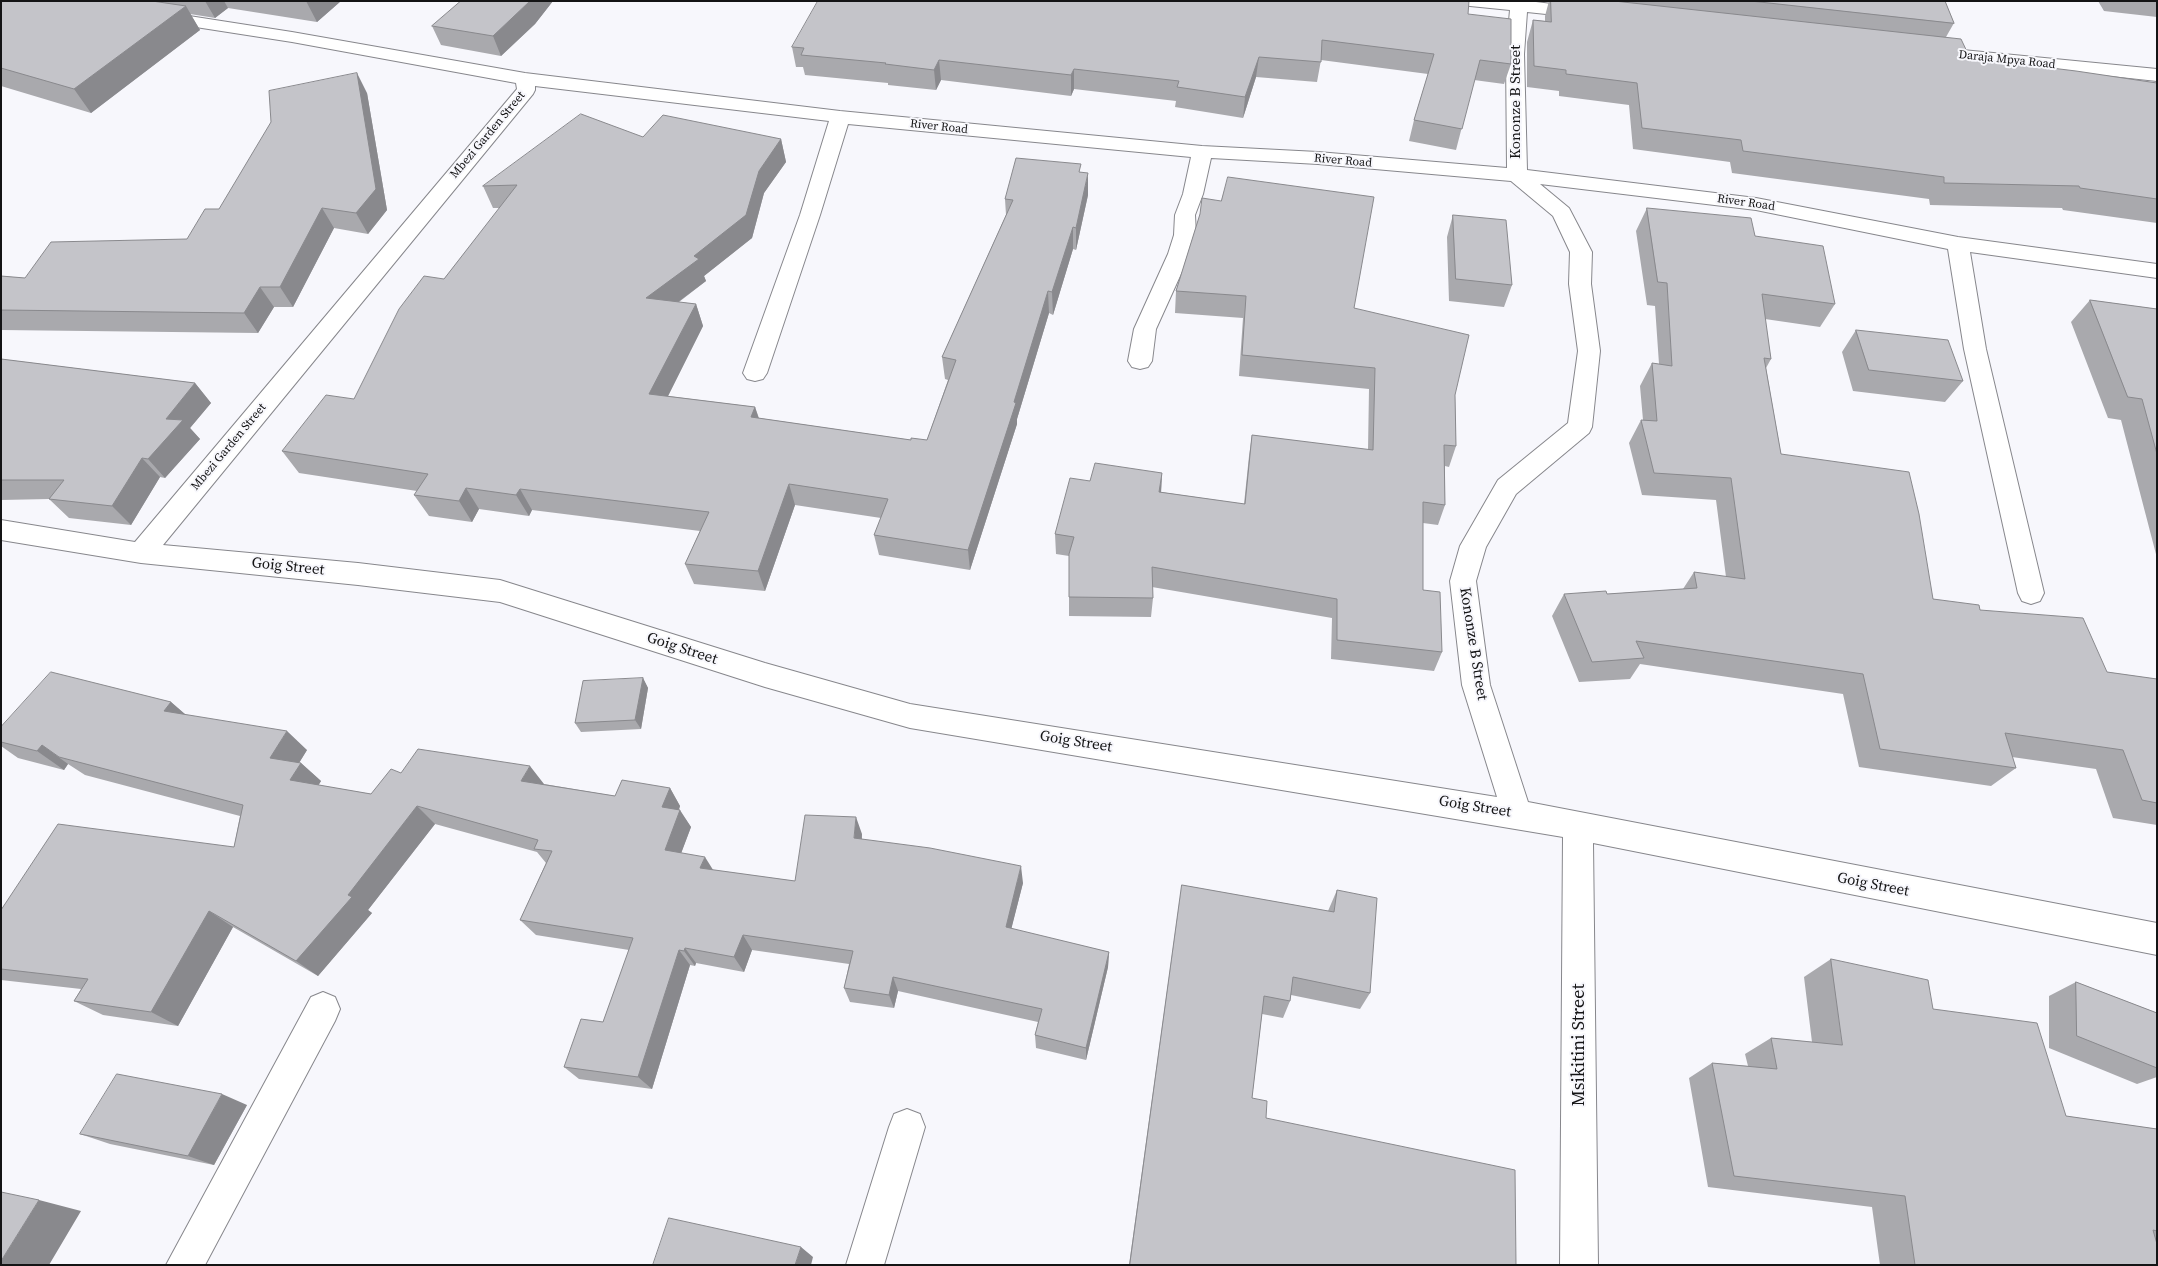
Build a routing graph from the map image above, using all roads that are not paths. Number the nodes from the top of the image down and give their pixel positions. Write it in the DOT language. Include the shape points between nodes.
graph roads {
  1 [pos="1470,1"];
  2 [pos="1519,4"];
  3 [pos="137,13"];
  4 [pos="1596,15"];
  5 [pos="1918,50"];
  6 [pos="2157,75"];
  7 [pos="525,79"];
  8 [pos="840,117"];
  9 [pos="1202,152"];
  10 [pos="1517,175"];
  11 [pos="1958,244"];
  12 [pos="2157,271"];
  13 [pos="1140,361"];
  14 [pos="755,373"];
  15 [pos="1,530"];
  16 [pos="141,553"];
  17 [pos="2031,593"];
  18 [pos="1516,814"];
  19 [pos="1578,826"];
  20 [pos="2157,939"];
  21 [pos="323,1009"];
  22 [pos="907,1127"];
  23 [pos="185,1265"];
  24 [pos="865,1265"];
  25 [pos="1579,1265"];
  1 -- 2 [label="street"];
  2 -- 4 [label="street"];
  2 -- 10 [label="street, Kononze B Street" via="1515,54"];
  3 -- 7 [label="street, Mbezi Garden Street"];
  5 -- 6 [label="street, Daraja Mpya Road"];
  7 -- 8 [label="street, River Road"];
  7 -- 16 [label="street, Mbezi Garden Street" via="526,90"];
  8 -- 9 [label="street, River Road"];
  8 -- 14 [label="street"];
  9 -- 10 [label="street, River Road"];
  9 -- 13 [label="street" via="1185,215 1185,235 1144,329"];
  10 -- 11 [label="street, River Road" via="1756,204"];
  10 -- 18 [label="street, Kononze B Street" via="1562,213 1581,252 1580,284 1589,351 1580,428 1506,487 1473,546 1463,581 1476,685"];
  11 -- 12 [label="street, River Road"];
  11 -- 17 [label="street" via="1975,349"];
  15 -- 16 [label="street, Goig Street"];
  16 -- 18 [label="street, Goig Street" via="500,590 765,676 910,716"];
  18 -- 19 [label="street, Goig Street"];
  19 -- 20 [label="street, Goig Street"];
  19 -- 25 [label="street, Msikitini Street"];
  21 -- 23 [label="street"];
  22 -- 24 [label="street"];
}
